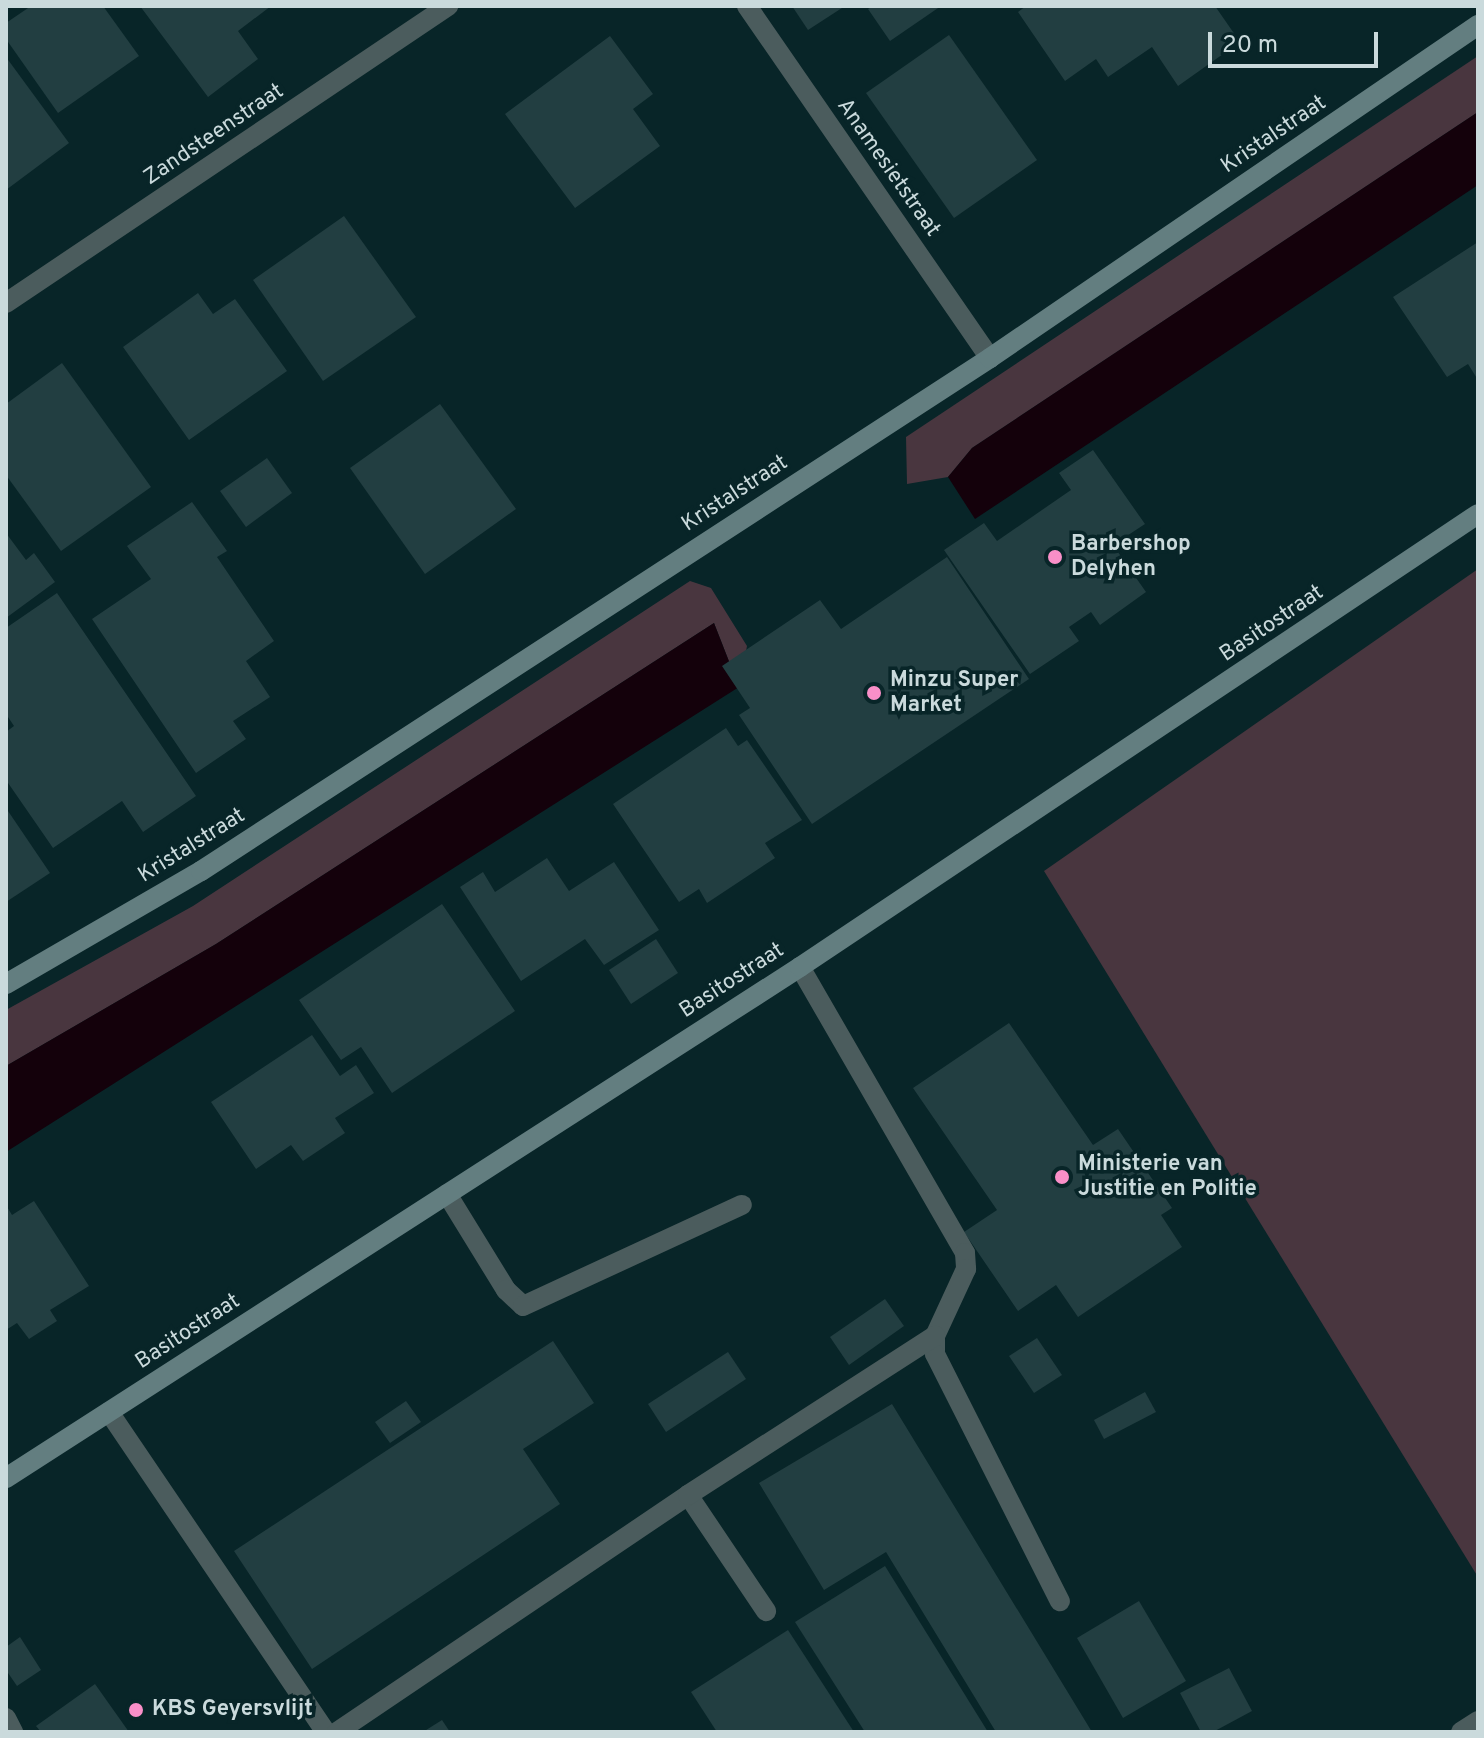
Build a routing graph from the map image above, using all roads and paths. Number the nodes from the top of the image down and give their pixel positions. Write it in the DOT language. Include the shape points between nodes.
graph roads {
  1 [pos="448,6"];
  2 [pos="747,6"];
  3 [pos="1478,25"];
  4 [pos="6,303"];
  5 [pos="990,358"];
  6 [pos="1478,514"];
  7 [pos="800,967"];
  8 [pos="6,984"];
  9 [pos="447,1194"];
  10 [pos="742,1205"];
  11 [pos="935,1336"];
  12 [pos="109,1412"];
  13 [pos="6,1478"];
  14 [pos="688,1495"];
  15 [pos="1060,1601"];
  16 [pos="766,1611"];
  17 [pos="6,1718"];
  18 [pos="1478,1721"];
  19 [pos="13,1732"];
  20 [pos="326,1732"];
  21 [pos="337,1732"];
  22 [pos="1461,1732"];
  1 -- 4 [label="street, Zandsteenstraat"];
  2 -- 5 [label="street, Anamesietstraat"];
  3 -- 5 [label="street, Kristalstraat"];
  5 -- 8 [label="street, Kristalstraat" via="201,871"];
  6 -- 7 [label="street, Basitostraat"];
  7 -- 9 [label="street, Basitostraat"];
  7 -- 11 [label="street" via="965,1253 966,1269"];
  9 -- 10 [label="street" via="506,1290 523,1306"];
  9 -- 12 [label="street, Basitostraat"];
  11 -- 14 [label="street"];
  11 -- 15 [label="street" via="935,1354"];
  12 -- 13 [label="street, Basitostraat"];
  12 -- 20 [label="street"];
  14 -- 16 [label="street"];
  14 -- 21 [label="street"];
  17 -- 19 [label="street"];
  18 -- 22 [label="street"];
}
